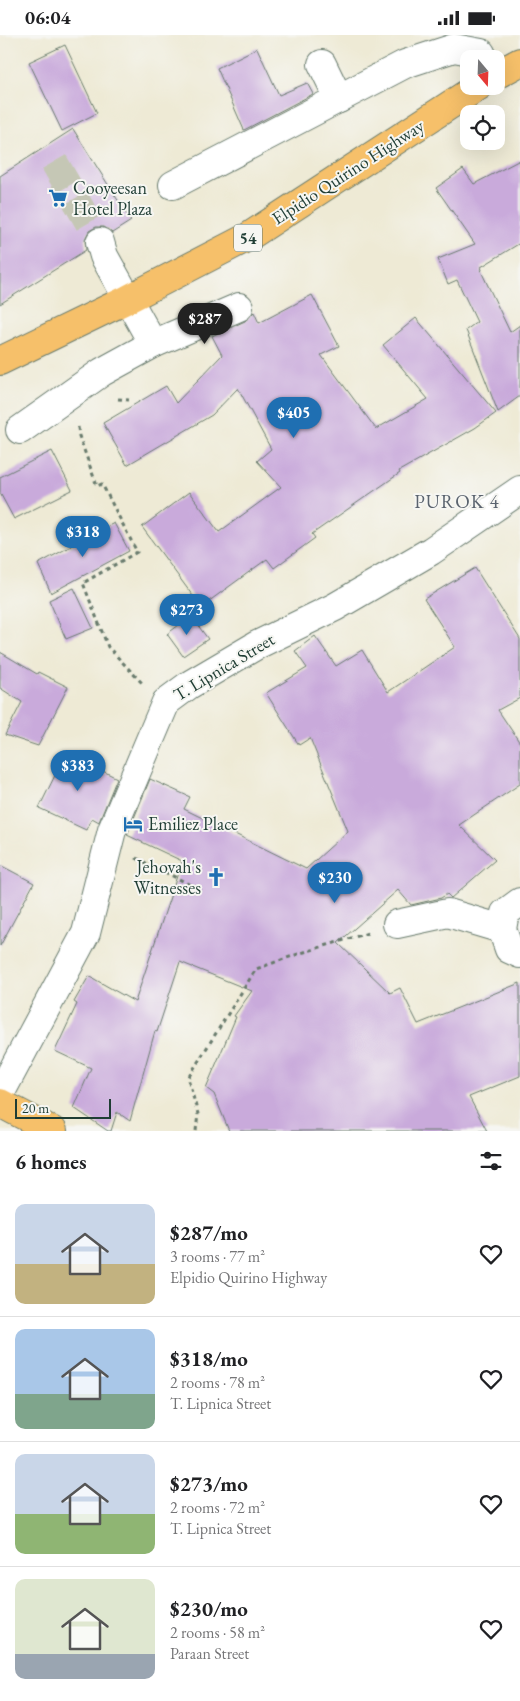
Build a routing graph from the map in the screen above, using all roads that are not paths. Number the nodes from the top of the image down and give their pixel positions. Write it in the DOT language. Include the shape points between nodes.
graph roads {
  1 [pos="465,50"];
  2 [pos="520,62"];
  3 [pos="322,64"];
  4 [pos="505,70"];
  5 [pos="465,95"];
  6 [pos="339,99"];
  7 [pos="174,185"];
  8 [pos="100,242"];
  9 [pos="128,299"];
  10 [pos="239,307"];
  11 [pos="154,344"];
  12 [pos="0,361"];
  13 [pos="20,430"];
  14 [pos="520,490"];
  15 [pos="520,902"];
  16 [pos="397,924"];
  17 [pos="502,929"];
  18 [pos="520,954"];
  19 [pos="0,1093"];
  20 [pos="0,1103"];
  21 [pos="53,1131"];
  1 -- 6 [label="street" via="454,48 404,64"];
  2 -- 4 [label="main road"];
  3 -- 6 [label="street"];
  5 -- 9 [label="main road, Elpidio Quirino Highway / 54" via="248,237"];
  6 -- 7 [label="street"];
  8 -- 9 [label="street" via="104,256"];
  9 -- 11 [label="street"];
  9 -- 12 [label="main road, Elpidio Quirino Highway / 54"];
  10 -- 11 [label="street"];
  11 -- 13 [label="street" via="102,372"];
  14 -- 19 [label="street, T. Lipnica Street" via="431,551 335,607 257,645 166,702 112,830 86,933"];
  15 -- 17 [label="street" via="505,913"];
  16 -- 17 [label="street" via="448,913"];
  17 -- 18 [label="street" via="509,949"];
  20 -- 21 [label="main road"];
}
